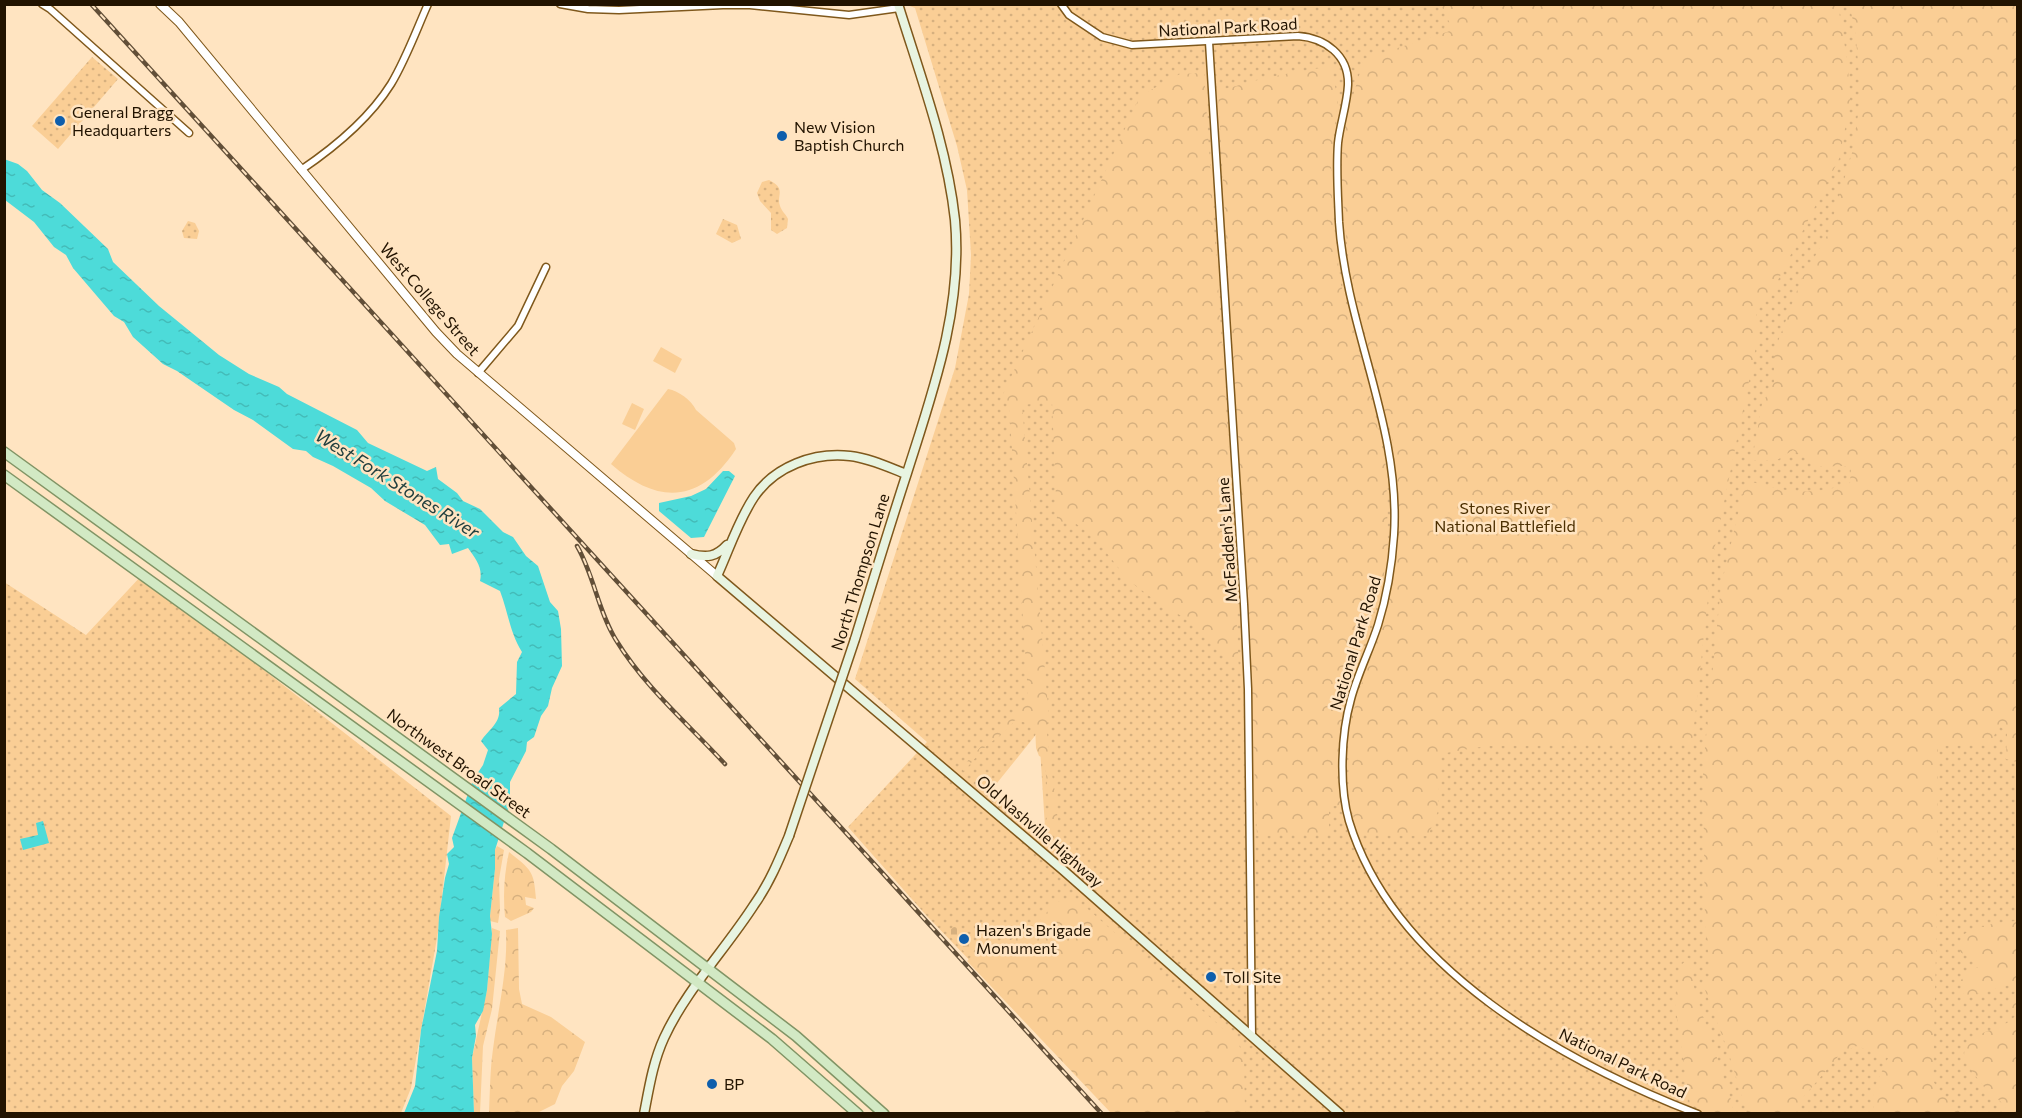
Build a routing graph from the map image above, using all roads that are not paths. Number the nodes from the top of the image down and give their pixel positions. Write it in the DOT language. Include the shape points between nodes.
graph roads {
  1 [pos="42,4"];
  2 [pos="159,4"];
  3 [pos="428,4"];
  4 [pos="560,4"];
  5 [pos="1061,4"];
  6 [pos="899,6"];
  7 [pos="1209,42"];
  8 [pos="189,134"];
  9 [pos="302,170"];
  10 [pos="546,267"];
  11 [pos="478,373"];
  12 [pos="4,452"];
  13 [pos="906,474"];
  14 [pos="4,475"];
  15 [pos="734,538"];
  16 [pos="691,554"];
  17 [pos="153,560"];
  18 [pos="142,575"];
  19 [pos="717,576"];
  20 [pos="234,619"];
  21 [pos="223,633"];
  22 [pos="707,968"];
  23 [pos="699,983"];
  24 [pos="1252,1036"];
  25 [pos="644,1113"];
  26 [pos="858,1113"];
  27 [pos="883,1113"];
  28 [pos="1340,1113"];
  29 [pos="1698,1113"];
  1 -- 8 [label="street"];
  2 -- 9 [label="street, West College Street" via="179,22"];
  3 -- 9 [label="street" via="391,85 360,123"];
  4 -- 6 [label="street" via="619,10 750,5 849,15"];
  5 -- 7 [label="street, National Park Road" via="1102,37 1132,45"];
  6 -- 13 [label="main road, North Thompson Lane" via="939,137 955,222 955,268 947,339"];
  7 -- 24 [label="street, McFadden's Lane" via="1248,689"];
  7 -- 29 [label="street, National Park Road" via="1312,37 1333,50 1347,72 1338,147 1342,252 1384,424 1395,508 1386,598 1352,697 1344,746 1347,811 1366,863 1417,936 1484,999 1570,1054"];
  9 -- 11 [label="street, West College Street" via="436,332"];
  10 -- 11 [label="street" via="518,326"];
  11 -- 16 [label="street, West College Street"];
  12 -- 17 [label="main road, Northwest Broad Street"];
  13 -- 15 [label="main road" via="852,456 826,454 800,461 775,475 754,496"];
  13 -- 22 [label="main road, North Thompson Lane, bridge" via="789,836 754,905"];
  14 -- 18 [label="main road, Northwest Broad Street"];
  15 -- 16 [label="main road" via="711,557"];
  15 -- 19 [label="main road"];
  16 -- 19 [label="street, West College Street"];
  17 -- 18 [label="main road"];
  17 -- 20 [label="main road, Northwest Broad Street"];
  18 -- 21 [label="main road, Northwest Broad Street"];
  19 -- 24 [label="main road, Old Nashville Highway"];
  20 -- 21 [label="main road"];
  20 -- 22 [label="main road, Northwest Broad Street" via="534,836"];
  21 -- 23 [label="main road, Northwest Broad Street"];
  22 -- 23 [label="main road, North Thompson Lane"];
  22 -- 27 [label="main road, Northwest Broad Street" via="796,1036"];
  23 -- 25 [label="main road, North Thompson Lane" via="663,1040"];
  23 -- 26 [label="main road, Northwest Broad Street"];
  24 -- 28 [label="main road, Old Nashville Highway"];
}
